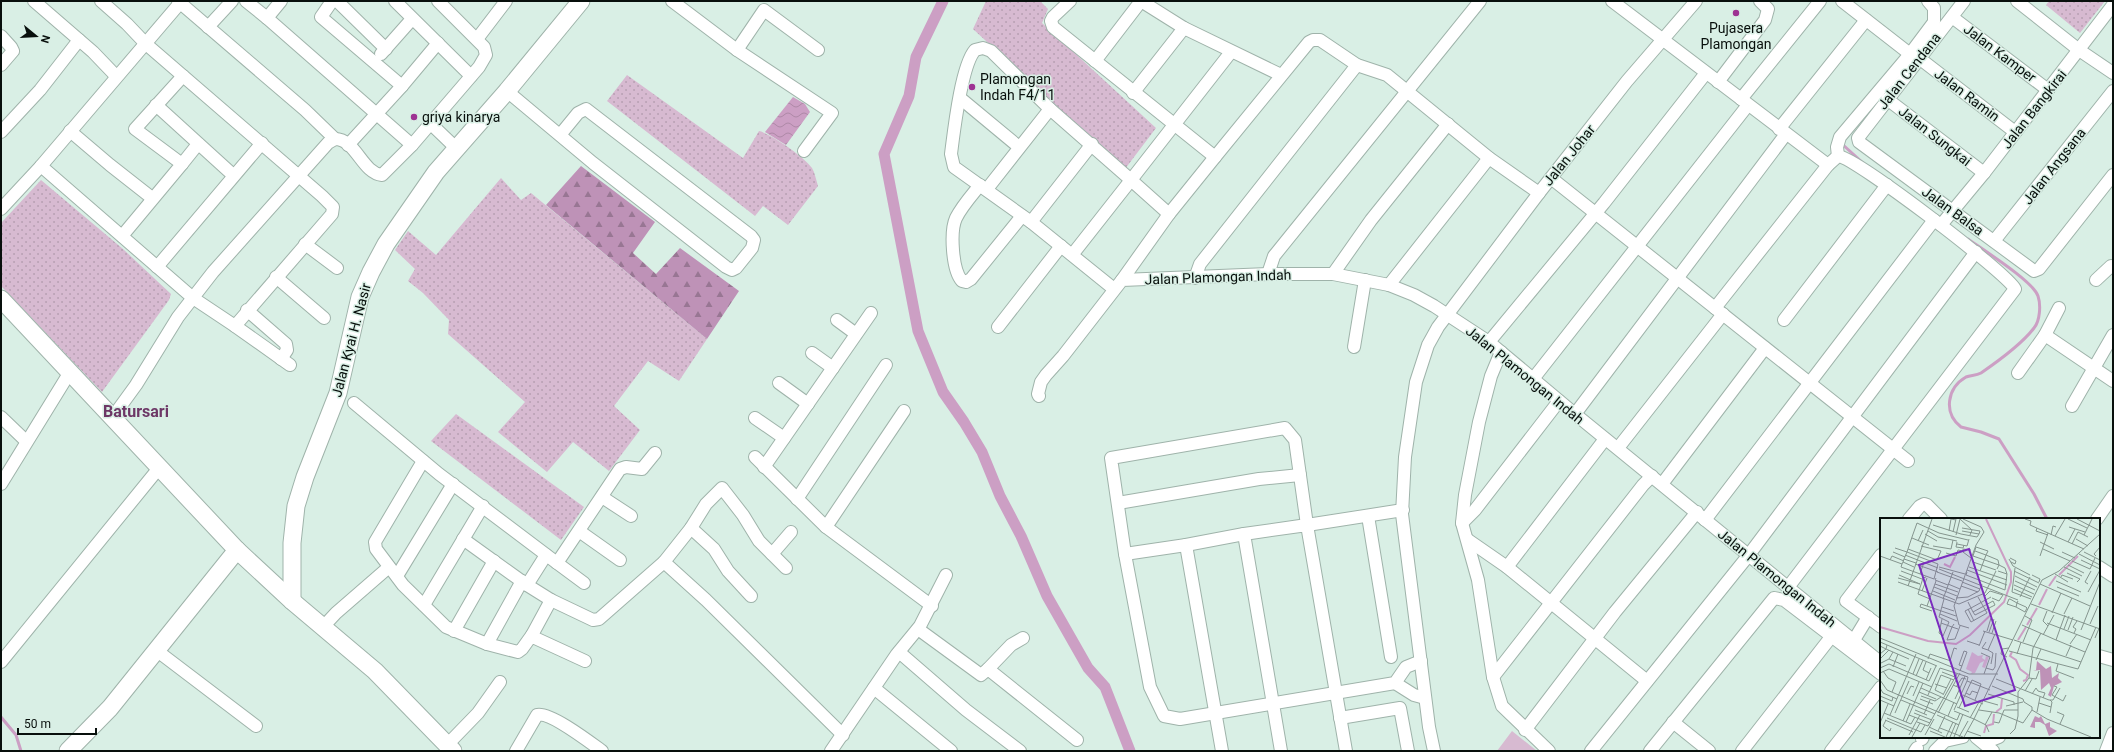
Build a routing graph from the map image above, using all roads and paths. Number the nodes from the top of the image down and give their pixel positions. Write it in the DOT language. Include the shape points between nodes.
graph roads {
  1 [pos="34,1"];
  2 [pos="101,1"];
  3 [pos="232,1"];
  4 [pos="246,1"];
  5 [pos="281,1"];
  6 [pos="332,1"];
  7 [pos="337,1"];
  8 [pos="395,1"];
  9 [pos="506,1"];
  10 [pos="581,1"];
  11 [pos="672,1"];
  12 [pos="1070,1"];
  13 [pos="1480,1"];
  14 [pos="1613,1"];
  15 [pos="1696,1"];
  16 [pos="1760,1"];
  17 [pos="1820,1"];
  18 [pos="1842,1"];
  19 [pos="1928,1"];
  20 [pos="1964,1"];
  21 [pos="2017,1"];
  22 [pos="179,2"];
  23 [pos="440,2"];
  24 [pos="685,5"];
  25 [pos="2032,5"];
  26 [pos="2113,5"];
  27 [pos="767,6"];
  28 [pos="1952,17"];
  29 [pos="267,18"];
  30 [pos="412,19"];
  31 [pos="1866,20"];
  32 [pos="208,27"];
  33 [pos="1184,28"];
  34 [pos="1,36"];
  35 [pos="1660,37"];
  36 [pos="79,40"];
  37 [pos="477,40"];
  38 [pos="438,43"];
  39 [pos="146,44"];
  40 [pos="386,49"];
  41 [pos="737,50"];
  42 [pos="818,50"];
  43 [pos="2078,50"];
  44 [pos="1231,52"];
  45 [pos="1914,56"];
  46 [pos="1095,61"];
  47 [pos="374,62"];
  48 [pos="1,65"];
  49 [pos="1357,65"];
  50 [pos="1706,73"];
  51 [pos="2113,73"];
  52 [pos="1281,74"];
  53 [pos="116,76"];
  54 [pos="183,76"];
  55 [pos="471,76"];
  56 [pos="1718,82"];
  57 [pos="402,86"];
  58 [pos="2048,90"];
  59 [pos="507,91"];
  60 [pos="1408,91"];
  61 [pos="2113,91"];
  62 [pos="1133,93"];
  63 [pos="960,98"];
  64 [pos="1887,98"];
  65 [pos="1745,102"];
  66 [pos="156,105"];
  67 [pos="1050,109"];
  68 [pos="377,114"];
  69 [pos="430,123"];
  70 [pos="1448,124"];
  71 [pos="1175,125"];
  72 [pos="70,130"];
  73 [pos="1783,131"];
  74 [pos="1,132"];
  75 [pos="2015,132"];
  76 [pos="560,135"];
  77 [pos="335,139"];
  78 [pos="450,142"];
  79 [pos="1859,142"];
  80 [pos="262,143"];
  81 [pos="198,144"];
  82 [pos="1092,144"];
  83 [pos="348,145"];
  84 [pos="412,145"];
  85 [pos="1019,147"];
  86 [pos="804,152"];
  87 [pos="1838,156"];
  88 [pos="1215,157"];
  89 [pos="1489,158"];
  90 [pos="182,164"];
  91 [pos="1828,165"];
  92 [pos="42,166"];
  93 [pos="1984,173"];
  94 [pos="233,175"];
  95 [pos="2113,175"];
  96 [pos="299,176"];
  97 [pos="1551,178"];
  98 [pos="1131,180"];
  99 [pos="1887,185"];
  100 [pos="984,187"];
  101 [pos="1539,193"];
  102 [pos="152,198"];
  103 [pos="1,209"];
  104 [pos="1596,212"];
  105 [pos="1952,212"];
  106 [pos="1169,214"];
  107 [pos="1026,219"];
  108 [pos="1939,223"];
  109 [pos="122,236"];
  110 [pos="1994,241"];
  111 [pos="305,244"];
  112 [pos="1061,246"];
  113 [pos="1637,246"];
  114 [pos="1976,252"];
  115 [pos="1072,255"];
  116 [pos="2112,266"];
  117 [pos="157,267"];
  118 [pos="337,268"];
  119 [pos="1268,274"];
  120 [pos="1333,274"];
  121 [pos="276,277"];
  122 [pos="1195,278"];
  123 [pos="1678,278"];
  124 [pos="1122,280"];
  125 [pos="1365,280"];
  126 [pos="2096,280"];
  127 [pos="1389,285"];
  128 [pos="1114,289"];
  129 [pos="1,298"];
  130 [pos="193,298"];
  131 [pos="2059,308"];
  132 [pos="247,310"];
  133 [pos="1719,311"];
  134 [pos="871,313"];
  135 [pos="1448,315"];
  136 [pos="324,318"];
  137 [pos="837,320"];
  138 [pos="1784,320"];
  139 [pos="235,326"];
  140 [pos="998,327"];
  141 [pos="856,334"];
  142 [pos="2045,335"];
  143 [pos="2113,335"];
  144 [pos="1489,342"];
  145 [pos="1354,348"];
  146 [pos="1765,348"];
  147 [pos="1502,352"];
  148 [pos="812,353"];
  149 [pos="886,365"];
  150 [pos="833,368"];
  151 [pos="2094,368"];
  152 [pos="70,372"];
  153 [pos="2018,373"];
  154 [pos="1533,378"];
  155 [pos="2113,381"];
  156 [pos="1809,383"];
  157 [pos="778,384"];
  158 [pos="1039,396"];
  159 [pos="1559,401"];
  160 [pos="354,403"];
  161 [pos="808,404"];
  162 [pos="2072,406"];
  163 [pos="904,411"];
  164 [pos="1575,414"];
  165 [pos="1,417"];
  166 [pos="112,418"];
  167 [pos="755,418"];
  168 [pos="1852,418"];
  169 [pos="784,438"];
  170 [pos="1605,439"];
  171 [pos="26,441"];
  172 [pos="1893,447"];
  173 [pos="1618,448"];
  174 [pos="655,453"];
  175 [pos="755,456"];
  176 [pos="423,461"];
  177 [pos="1908,461"];
  178 [pos="764,467"];
  179 [pos="159,468"];
  180 [pos="1300,475"];
  181 [pos="1652,476"];
  182 [pos="1,484"];
  183 [pos="453,484"];
  184 [pos="1662,484"];
  185 [pos="2113,496"];
  186 [pos="602,497"];
  187 [pos="797,499"];
  188 [pos="1118,503"];
  189 [pos="483,506"];
  190 [pos="1403,510"];
  191 [pos="631,516"];
  192 [pos="1368,516"];
  193 [pos="1701,516"];
  194 [pos="1910,518"];
  195 [pos="1940,518"];
  196 [pos="2098,518"];
  197 [pos="1462,523"];
  198 [pos="1307,525"];
  199 [pos="826,527"];
  200 [pos="691,528"];
  201 [pos="579,531"];
  202 [pos="791,532"];
  203 [pos="1244,534"];
  204 [pos="463,539"];
  205 [pos="1468,540"];
  206 [pos="1186,545"];
  207 [pos="237,550"];
  208 [pos="772,554"];
  209 [pos="1124,554"];
  210 [pos="546,555"];
  211 [pos="1748,556"];
  212 [pos="1880,556"];
  213 [pos="620,560"];
  214 [pos="494,561"];
  215 [pos="664,562"];
  216 [pos="557,563"];
  217 [pos="1507,567"];
  218 [pos="786,568"];
  219 [pos="2100,568"];
  220 [pos="393,572"];
  221 [pos="946,575"];
  222 [pos="2113,576"];
  223 [pos="525,583"];
  224 [pos="584,583"];
  225 [pos="1789,586"];
  226 [pos="752,596"];
  227 [pos="551,600"];
  228 [pos="292,601"];
  229 [pos="1550,602"];
  230 [pos="424,605"];
  231 [pos="932,606"];
  232 [pos="1868,617"];
  233 [pos="1880,626"];
  234 [pos="323,627"];
  235 [pos="918,629"];
  236 [pos="454,631"];
  237 [pos="532,634"];
  238 [pos="1831,637"];
  239 [pos="1023,638"];
  240 [pos="1595,639"];
  241 [pos="1854,640"];
  242 [pos="487,644"];
  243 [pos="156,650"];
  244 [pos="899,652"];
  245 [pos="2100,656"];
  246 [pos="1391,657"];
  247 [pos="1421,660"];
  248 [pos="2113,660"];
  249 [pos="585,661"];
  250 [pos="1880,661"];
  251 [pos="1,662"];
  252 [pos="988,669"];
  253 [pos="1880,673"];
  254 [pos="1494,677"];
  255 [pos="1647,681"];
  256 [pos="500,682"];
  257 [pos="1395,683"];
  258 [pos="874,688"];
  259 [pos="1880,688"];
  260 [pos="1336,693"];
  261 [pos="1425,698"];
  262 [pos="1274,703"];
  263 [pos="1216,713"];
  264 [pos="1340,718"];
  265 [pos="1673,722"];
  266 [pos="256,726"];
  267 [pos="1525,730"];
  268 [pos="2113,733"];
  269 [pos="843,735"];
  270 [pos="1952,738"];
  271 [pos="1997,738"];
  272 [pos="1941,739"];
  273 [pos="1077,740"];
  274 [pos="1985,744"];
  275 [pos="450,748"];
  276 [pos="68,751"];
  277 [pos="516,751"];
  278 [pos="602,751"];
  279 [pos="831,751"];
  280 [pos="951,751"];
  281 [pos="1020,751"];
  282 [pos="1222,751"];
  283 [pos="1281,751"];
  284 [pos="1346,751"];
  285 [pos="1408,751"];
  286 [pos="1434,751"];
  287 [pos="1549,751"];
  288 [pos="1591,751"];
  289 [pos="1650,751"];
  290 [pos="1709,751"];
  291 [pos="1742,751"];
  292 [pos="1831,751"];
  293 [pos="1935,751"];
  294 [pos="2106,751"];
  1 -- 36 [label="street"];
  2 -- 39 [label="street"];
  3 -- 32 [label="street"];
  4 -- 29 [label="street"];
  5 -- 29 [label="street"];
  6 -- 47 [label="street" via="321,17"];
  7 -- 40 [label="street"];
  8 -- 30 [label="street"];
  9 -- 37 [label="street"];
  10 -- 59 [label="main road, Jalan Kyai H. Nasir"];
  11 -- 24 [label="street"];
  12 -- 46 [label="street" via="1053,17 1052,24"];
  13 -- 60 [label="street"];
  14 -- 35 [label="street"];
  15 -- 35 [label="street, Jalan Johar"];
  16 -- 56 [label="street" via="1768,9 1765,20"];
  17 -- 65 [label="street"];
  18 -- 31 [label="street, Jalan Ramin"];
  19 -- 45 [label="street" via="1934,8 1934,22"];
  20 -- 28 [label="street, Jalan Cendana"];
  21 -- 25 [label="street"];
  22 -- 32 [label="street"];
  22 -- 39 [label="street"];
  23 -- 37 [label="street"];
  24 -- 41 [label="street"];
  25 -- 43 [label="street"];
  26 -- 43 [label="street, Jalan Bangkirai"];
  27 -- 41 [label="street"];
  27 -- 42 [label="street"];
  28 -- 45 [label="street, Jalan Cendana"];
  28 -- 58 [label="street, Jalan Kamper"];
  29 -- 68 [label="street"];
  30 -- 38 [label="street"];
  30 -- 40 [label="street"];
  31 -- 45 [label="street, Jalan Ramin"];
  31 -- 73 [label="street"];
  32 -- 77 [label="street"];
  33 -- 44 [label="street"];
  33 -- 46 [label="street" via="1141,1"];
  33 -- 62 [label="street"];
  34 -- 48 [label="street" via="13,51"];
  35 -- 50 [label="street"];
  35 -- 97 [label="street, Jalan Johar"];
  36 -- 53 [label="street"];
  36 -- 74 [label="street" via="40,90"];
  37 -- 55 [label="street" via="484,46 486,55"];
  38 -- 55 [label="street"];
  38 -- 57 [label="street"];
  39 -- 53 [label="street"];
  39 -- 54 [label="street"];
  40 -- 47 [label="street"];
  41 -- 86 [label="street" via="832,113"];
  43 -- 51 [label="street"];
  43 -- 58 [label="street, Jalan Bangkirai"];
  44 -- 52 [label="street"];
  44 -- 71 [label="street"];
  45 -- 64 [label="street, Jalan Cendana"];
  45 -- 75 [label="street, Jalan Ramin"];
  45 -- 87 [label="street" via="1840,137"];
  46 -- 62 [label="street"];
  47 -- 57 [label="street"];
  49 -- 52 [label="street" via="1324,41 1316,39 1309,42"];
  49 -- 60 [label="street" via="1388,75"];
  49 -- 122 [label="street" via="1200,264"];
  50 -- 56 [label="street"];
  50 -- 104 [label="street"];
  52 -- 88 [label="street"];
  53 -- 72 [label="street"];
  54 -- 66 [label="street"];
  54 -- 80 [label="street"];
  55 -- 69 [label="street"];
  56 -- 65 [label="street"];
  57 -- 68 [label="street"];
  58 -- 75 [label="street, Jalan Bangkirai"];
  59 -- 76 [label="street"];
  59 -- 78 [label="main road, Jalan Kyai H. Nasir"];
  60 -- 70 [label="street"];
  60 -- 119 [label="street" via="1274,256"];
  61 -- 110 [label="street, Jalan Angsana"];
  62 -- 71 [label="street"];
  63 -- 67 [label="street" via="971,54 979,48 985,48 991,50"];
  63 -- 85 [label="street"];
  63 -- 100 [label="street" via="951,158 954,167"];
  64 -- 79 [label="street, Jalan Cendana" via="1858,138"];
  64 -- 93 [label="street, Jalan Sungkai"];
  65 -- 73 [label="street"];
  65 -- 113 [label="street"];
  66 -- 81 [label="street"];
  66 -- 90 [label="street" via="135,129"];
  67 -- 82 [label="street"];
  67 -- 85 [label="street"];
  68 -- 83 [label="street"];
  68 -- 84 [label="street"];
  69 -- 78 [label="street"];
  69 -- 84 [label="street"];
  70 -- 89 [label="street"];
  70 -- 120 [label="street" via="1371,220"];
  71 -- 88 [label="street"];
  71 -- 98 [label="street"];
  72 -- 92 [label="street"];
  72 -- 102 [label="street"];
  73 -- 91 [label="street"];
  73 -- 123 [label="street"];
  75 -- 93 [label="street, Jalan Bangkirai"];
  76 -- 76 [label="street" via="726,267 732,270 736,268 752,248 754,240 751,236 586,109 578,113"];
  77 -- 83 [label="street"];
  77 -- 96 [label="street" via="317,154"];
  78 -- 228 [label="main road, Jalan Kyai H. Nasir" via="432,178 386,244 360,297 338,393 305,476 296,506 291,556"];
  79 -- 105 [label="street, Jalan Balsa"];
  80 -- 94 [label="street"];
  80 -- 96 [label="street"];
  81 -- 90 [label="street"];
  81 -- 94 [label="street"];
  82 -- 98 [label="street"];
  82 -- 107 [label="street"];
  83 -- 84 [label="street" via="374,172 382,175"];
  85 -- 100 [label="street"];
  87 -- 91 [label="street"];
  87 -- 99 [label="street" via="1851,161"];
  88 -- 106 [label="street"];
  89 -- 101 [label="street"];
  89 -- 127 [label="street"];
  90 -- 102 [label="street"];
  91 -- 133 [label="street"];
  92 -- 103 [label="street"];
  92 -- 109 [label="street"];
  93 -- 105 [label="street, Jalan Bangkirai"];
  94 -- 117 [label="street"];
  95 -- 110 [label="street, Jalan Balsa" via="2039,269 2032,270"];
  96 -- 111 [label="street" via="333,209 332,214"];
  96 -- 130 [label="street"];
  97 -- 101 [label="street, Jalan Johar"];
  97 -- 104 [label="street"];
  98 -- 106 [label="street"];
  98 -- 115 [label="street"];
  99 -- 108 [label="street"];
  99 -- 138 [label="street"];
  100 -- 107 [label="street"];
  100 -- 107 [label="street" via="958,214 954,224 955,263 962,281 971,279"];
  101 -- 135 [label="street, Jalan Johar"];
  102 -- 109 [label="street"];
  104 -- 113 [label="street"];
  104 -- 144 [label="street"];
  105 -- 108 [label="street, Jalan Bangkirai"];
  105 -- 110 [label="street, Jalan Balsa"];
  106 -- 124 [label="street"];
  107 -- 112 [label="street"];
  108 -- 114 [label="street"];
  108 -- 156 [label="street, Jalan Bangkirai"];
  109 -- 117 [label="street"];
  111 -- 118 [label="street"];
  111 -- 121 [label="street"];
  112 -- 115 [label="street"];
  112 -- 140 [label="street"];
  113 -- 123 [label="street"];
  113 -- 154 [label="street"];
  114 -- 168 [label="street"];
  114 -- 172 [label="street" via="2015,290"];
  115 -- 128 [label="street"];
  116 -- 126 [label="street"];
  117 -- 130 [label="street"];
  119 -- 120 [label="street, Jalan Plamongan Indah"];
  119 -- 122 [label="street, Jalan Plamongan Indah"];
  120 -- 125 [label="street, Jalan Plamongan Indah"];
  121 -- 132 [label="street"];
  121 -- 136 [label="street"];
  122 -- 124 [label="street, Jalan Plamongan Indah"];
  123 -- 133 [label="street"];
  123 -- 164 [label="street"];
  124 -- 128 [label="street"];
  125 -- 127 [label="street, Jalan Plamongan Indah"];
  125 -- 145 [label="street"];
  127 -- 135 [label="street, Jalan Plamongan Indah" via="1414,295"];
  128 -- 158 [label="street" via="1041,382"];
  129 -- 152 [label="main road"];
  130 -- 139 [label="street"];
  130 -- 166 [label="street"];
  131 -- 142 [label="street"];
  132 -- 139 [label="street"];
  132 -- 139 [label="street" via="286,344 286,362"];
  133 -- 146 [label="street"];
  133 -- 173 [label="street"];
  134 -- 141 [label="street"];
  135 -- 144 [label="street, Jalan Plamongan Indah"];
  135 -- 190 [label="street, Jalan Johar" via="1428,345 1416,382 1405,457"];
  137 -- 141 [label="street"];
  141 -- 150 [label="street"];
  142 -- 151 [label="street"];
  142 -- 153 [label="street"];
  143 -- 151 [label="street"];
  144 -- 147 [label="street, Jalan Plamongan Indah"];
  146 -- 156 [label="street"];
  146 -- 184 [label="street"];
  147 -- 154 [label="street, Jalan Plamongan Indah"];
  147 -- 197 [label="street" via="1491,376 1479,422"];
  148 -- 150 [label="street"];
  149 -- 187 [label="street"];
  150 -- 161 [label="street"];
  151 -- 155 [label="street"];
  151 -- 162 [label="street"];
  152 -- 166 [label="main road"];
  152 -- 171 [label="street"];
  154 -- 159 [label="street, Jalan Plamongan Indah"];
  156 -- 168 [label="street"];
  156 -- 193 [label="street, Jalan Bangkirai"];
  157 -- 161 [label="street"];
  159 -- 164 [label="street, Jalan Plamongan Indah"];
  159 -- 197 [label="street" via="1475,510"];
  160 -- 176 [label="street"];
  161 -- 169 [label="street"];
  163 -- 199 [label="street"];
  164 -- 170 [label="street, Jalan Plamongan Indah"];
  165 -- 171 [label="street"];
  166 -- 179 [label="main road"];
  167 -- 169 [label="street"];
  168 -- 172 [label="street"];
  168 -- 211 [label="street"];
  169 -- 178 [label="street"];
  170 -- 173 [label="street, Jalan Plamongan Indah"];
  170 -- 217 [label="street"];
  171 -- 182 [label="street"];
  172 -- 177 [label="street"];
  172 -- 225 [label="street"];
  173 -- 181 [label="street, Jalan Plamongan Indah"];
  174 -- 186 [label="street" via="642,469 620,469"];
  175 -- 178 [label="street"];
  176 -- 183 [label="street"];
  176 -- 220 [label="street" via="376,539 376,549"];
  178 -- 187 [label="street"];
  179 -- 207 [label="main road"];
  179 -- 251 [label="street"];
  180 -- 188 [label="street" via="1259,479"];
  180 -- 188 [label="street" via="1295,440 1285,428 1111,458"];
  180 -- 198 [label="street"];
  181 -- 184 [label="street, Jalan Plamongan Indah"];
  181 -- 229 [label="street"];
  183 -- 189 [label="street"];
  183 -- 220 [label="street"];
  184 -- 193 [label="street, Jalan Plamongan Indah"];
  185 -- 196 [label="street"];
  186 -- 191 [label="street"];
  186 -- 201 [label="street"];
  187 -- 199 [label="street"];
  188 -- 209 [label="street"];
  189 -- 204 [label="street"];
  189 -- 210 [label="street"];
  190 -- 192 [label="street"];
  190 -- 247 [label="street, Jalan Johar"];
  192 -- 198 [label="street"];
  192 -- 246 [label="street"];
  193 -- 211 [label="street, Jalan Plamongan Indah"];
  193 -- 240 [label="street, Jalan Bangkirai"];
  194 -- 195 [label="street" via="1924,504"];
  197 -- 205 [label="street"];
  198 -- 203 [label="street"];
  198 -- 260 [label="street"];
  199 -- 231 [label="street"];
  200 -- 208 [label="street" via="706,504 722,488 759,541"];
  200 -- 215 [label="street"];
  200 -- 226 [label="street" via="714,549 728,571"];
  201 -- 213 [label="street"];
  201 -- 216 [label="street"];
  202 -- 208 [label="street"];
  203 -- 206 [label="street"];
  203 -- 262 [label="street"];
  204 -- 214 [label="street"];
  204 -- 230 [label="street"];
  205 -- 217 [label="street"];
  205 -- 254 [label="street" via="1478,580"];
  206 -- 209 [label="street"];
  206 -- 263 [label="street"];
  207 -- 228 [label="main road"];
  207 -- 243 [label="main road"];
  208 -- 218 [label="street"];
  209 -- 263 [label="street" via="1150,687 1164,716 1180,719"];
  210 -- 216 [label="street"];
  210 -- 223 [label="street"];
  211 -- 225 [label="street, Jalan Plamongan Indah"];
  211 -- 255 [label="street"];
  212 -- 232 [label="street" via="1846,601"];
  214 -- 223 [label="street"];
  214 -- 236 [label="street"];
  215 -- 227 [label="street" via="597,620 588,619"];
  215 -- 269 [label="street"];
  216 -- 224 [label="street"];
  217 -- 229 [label="street"];
  219 -- 222 [label="street"];
  220 -- 230 [label="street"];
  220 -- 234 [label="street" via="336,613"];
  221 -- 231 [label="street"];
  223 -- 227 [label="street"];
  223 -- 242 [label="street"];
  225 -- 241 [label="street, Jalan Plamongan Indah"];
  227 -- 237 [label="street"];
  228 -- 234 [label="main road"];
  229 -- 240 [label="street"];
  229 -- 254 [label="street"];
  230 -- 236 [label="street" via="437,620"];
  231 -- 235 [label="street"];
  232 -- 233 [label="street"];
  232 -- 241 [label="street"];
  234 -- 275 [label="main road" via="375,671"];
  235 -- 244 [label="street"];
  235 -- 252 [label="street" via="981,675"];
  236 -- 242 [label="street"];
  237 -- 242 [label="street" via="518,652"];
  237 -- 249 [label="street" via="535,638"];
  238 -- 253 [label="street"];
  238 -- 265 [label="street" via="1784,600 1771,600"];
  238 -- 291 [label="street"];
  239 -- 252 [label="street" via="1011,645"];
  240 -- 255 [label="street"];
  240 -- 267 [label="street, Jalan Bangkirai"];
  241 -- 250 [label="street, Jalan Plamongan Indah"];
  243 -- 266 [label="street"];
  243 -- 276 [label="main road" via="110,708"];
  244 -- 258 [label="street"];
  244 -- 281 [label="street" via="966,710"];
  245 -- 248 [label="street"];
  247 -- 257 [label="street" via="1406,667"];
  247 -- 261 [label="street, Jalan Johar"];
  252 -- 273 [label="street"];
  254 -- 267 [label="street" via="1502,706"];
  255 -- 288 [label="street"];
  256 -- 275 [label="street"];
  257 -- 260 [label="street"];
  257 -- 261 [label="street" via="1414,695"];
  258 -- 269 [label="street"];
  258 -- 280 [label="street"];
  259 -- 292 [label="street"];
  260 -- 262 [label="street"];
  260 -- 264 [label="street"];
  261 -- 286 [label="street, Jalan Johar"];
  262 -- 263 [label="street"];
  262 -- 283 [label="street"];
  263 -- 282 [label="street"];
  264 -- 284 [label="street"];
  264 -- 285 [label="street" via="1400,708"];
  265 -- 289 [label="street"];
  265 -- 290 [label="street"];
  267 -- 287 [label="street"];
  268 -- 294 [label="street"];
  269 -- 279 [label="street"];
  270 -- 272 [label="street"];
  271 -- 274 [label="street"];
  272 -- 293 [label="street"];
  277 -- 278 [label="street" via="537,715 542,714"];
}
